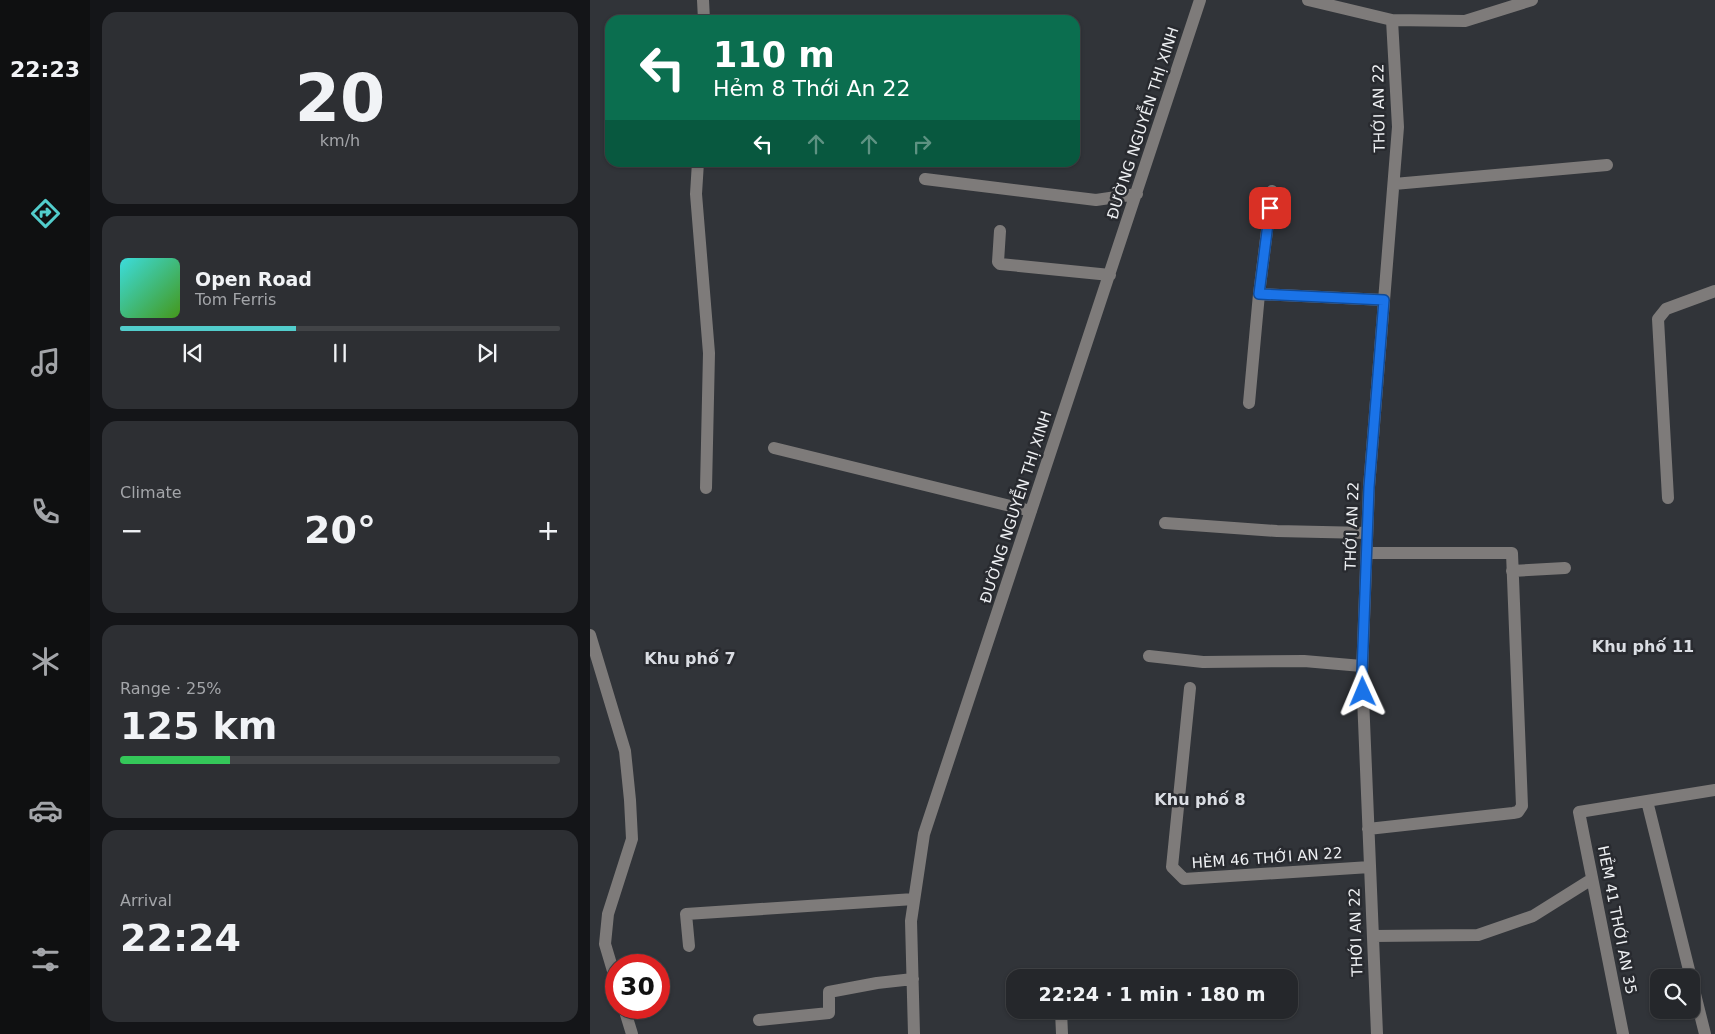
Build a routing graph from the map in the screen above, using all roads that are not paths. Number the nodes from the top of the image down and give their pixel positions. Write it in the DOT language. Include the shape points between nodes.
graph roads {
  1 [pos="703,0"];
  2 [pos="1200,0"];
  3 [pos="1308,0"];
  4 [pos="1532,0"];
  5 [pos="704,15"];
  6 [pos="1392,20"];
  7 [pos="1607,164"];
  8 [pos="698,167"];
  9 [pos="924,179"];
  10 [pos="1394,184"];
  11 [pos="1272,191"];
  12 [pos="1137,194"];
  13 [pos="1000,231"];
  14 [pos="1110,275"];
  15 [pos="1715,291"];
  16 [pos="1259,294"];
  17 [pos="1384,300"];
  18 [pos="1249,403"];
  19 [pos="774,448"];
  20 [pos="706,488"];
  21 [pos="1668,498"];
  22 [pos="1031,511"];
  23 [pos="1165,523"];
  24 [pos="1367,533"];
  25 [pos="1366,553"];
  26 [pos="1565,568"];
  27 [pos="1512,570"];
  28 [pos="590,635"];
  29 [pos="1149,656"];
  30 [pos="1362,666"];
  31 [pos="1190,688"];
  32 [pos="1715,790"];
  33 [pos="1647,801"];
  34 [pos="1368,829"];
  35 [pos="1370,867"];
  36 [pos="1592,879"];
  37 [pos="914,899"];
  38 [pos="1373,936"];
  39 [pos="689,946"];
  40 [pos="608,954"];
  41 [pos="1689,969"];
  42 [pos="912,980"];
  43 [pos="1700,1014"];
  44 [pos="627,1019"];
  45 [pos="1061,1019"];
  46 [pos="759,1020"];
  47 [pos="632,1034"];
  48 [pos="914,1034"];
  49 [pos="1062,1034"];
  50 [pos="1377,1034"];
  51 [pos="1623,1034"];
  52 [pos="1705,1034"];
  1 -- 5 [label="street"];
  2 -- 12 [label="street, ĐƯỜNG NGUYỄN THỊ XINH"];
  3 -- 6 [label="street"];
  4 -- 6 [label="street" via="1464,21"];
  6 -- 10 [label="street, THỚI AN 22" via="1398,127"];
  7 -- 10 [label="street"];
  8 -- 20 [label="street" via="696,194 709,353"];
  9 -- 12 [label="street" via="1096,200"];
  10 -- 17 [label="street, THỚI AN 22"];
  11 -- 16 [label="street"];
  12 -- 14 [label="street, ĐƯỜNG NGUYỄN THỊ XINH"];
  13 -- 14 [label="street" via="1000,264"];
  14 -- 22 [label="street, ĐƯỜNG NGUYỄN THỊ XINH"];
  15 -- 21 [label="street" via="1666,309 1658,319"];
  16 -- 17 [label="street"];
  16 -- 18 [label="street"];
  17 -- 24 [label="street, THỚI AN 22"];
  19 -- 22 [label="street"];
  22 -- 37 [label="street, ĐƯỜNG NGUYỄN THỊ XINH" via="924,834"];
  23 -- 24 [label="street"];
  24 -- 25 [label="street, THỚI AN 22"];
  25 -- 27 [label="street" via="1512,553"];
  25 -- 30 [label="street, THỚI AN 22"];
  26 -- 27 [label="street"];
  27 -- 34 [label="street" via="1522,806 1513,813"];
  28 -- 40 [label="street" via="625,751 630,800 632,839 608,914 605,944"];
  29 -- 30 [label="street" via="1202,662 1304,661"];
  30 -- 34 [label="street, THỚI AN 22"];
  31 -- 35 [label="street, HÈM 46 THỚI AN 22" via="1172,867 1184,879"];
  32 -- 33 [label="street"];
  33 -- 36 [label="street, HẺM 41 THỚI AN 35" via="1579,812"];
  33 -- 41 [label="street"];
  34 -- 35 [label="street, THỚI AN 22"];
  35 -- 38 [label="street, THỚI AN 22"];
  36 -- 38 [label="street" via="1533,916 1478,936"];
  36 -- 51 [label="street, HẺM 41 THỚI AN 35"];
  37 -- 39 [label="street" via="686,914"];
  37 -- 42 [label="street, ĐƯỜNG NGUYỄN THỊ XINH"];
  38 -- 50 [label="street, THỚI AN 22"];
  42 -- 46 [label="street" via="829,992 829,1013"];
  42 -- 48 [label="street, ĐƯỜNG NGUYỄN THỊ XINH"];
  43 -- 52 [label="street"];
  44 -- 47 [label="street"];
  45 -- 49 [label="street"];
}
